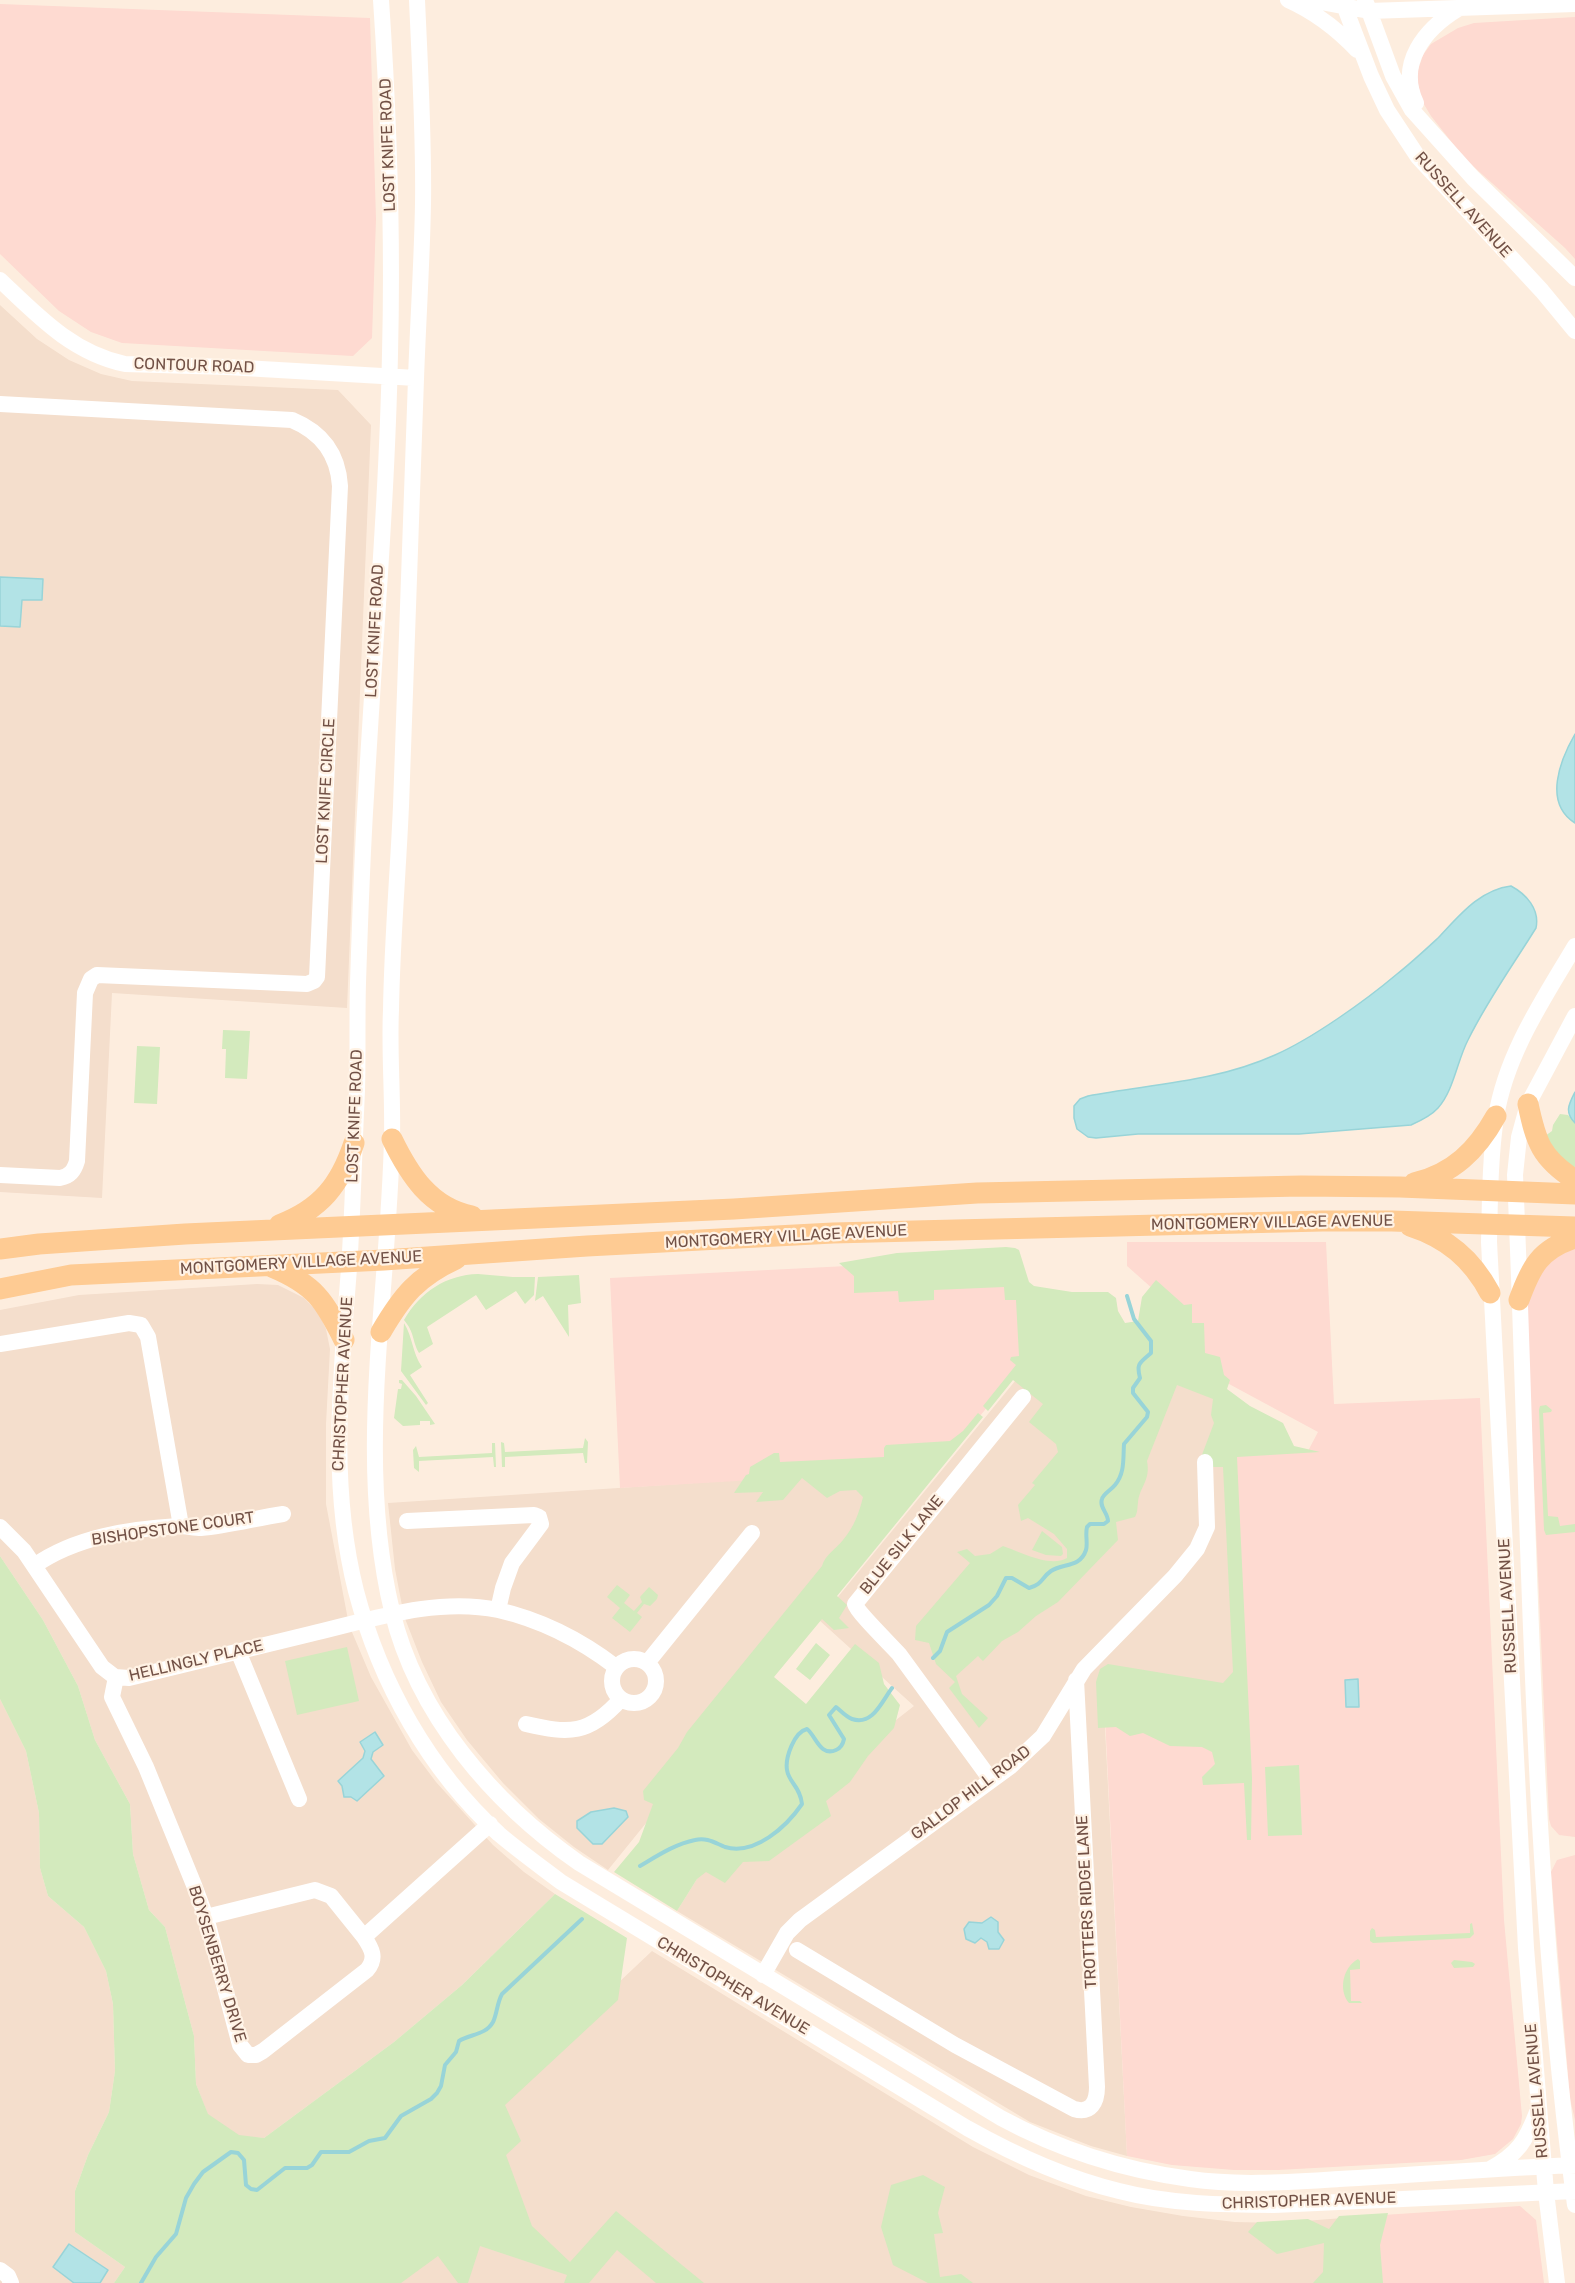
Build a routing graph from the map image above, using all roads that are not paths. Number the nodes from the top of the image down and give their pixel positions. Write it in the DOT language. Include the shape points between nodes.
graph roads {
  1 [pos="381,0"];
  2 [pos="417,0"];
  3 [pos="1288,0"];
  4 [pos="1310,0"];
  5 [pos="1343,4"];
  6 [pos="1575,4"];
  7 [pos="1367,5"];
  8 [pos="1458,9"];
  9 [pos="1364,58"];
  10 [pos="1432,133"];
  11 [pos="1575,278"];
  12 [pos="0,280"];
  13 [pos="1575,331"];
  14 [pos="390,376"];
  15 [pos="416,378"];
  16 [pos="0,404"];
  17 [pos="1575,946"];
  18 [pos="1575,1016"];
  19 [pos="1528,1104"];
  20 [pos="1496,1116"];
  21 [pos="392,1138"];
  22 [pos="354,1143"];
  23 [pos="0,1175"];
  24 [pos="1575,1180"];
  25 [pos="1400,1187"];
  26 [pos="1490,1191"];
  27 [pos="1515,1192"];
  28 [pos="1575,1194"];
  29 [pos="490,1219"];
  30 [pos="1392,1221"];
  31 [pos="387,1225"];
  32 [pos="1489,1225"];
  33 [pos="1517,1225"];
  34 [pos="350,1227"];
  35 [pos="1575,1227"];
  36 [pos="266,1230"];
  37 [pos="1575,1238"];
  38 [pos="0,1249"];
  39 [pos="467,1254"];
  40 [pos="384,1260"];
  41 [pos="349,1262"];
  42 [pos="269,1266"];
  43 [pos="0,1290"];
  44 [pos="1490,1293"];
  45 [pos="1519,1300"];
  46 [pos="381,1332"];
  47 [pos="344,1340"];
  48 [pos="0,1344"];
  49 [pos="1023,1397"];
  50 [pos="1205,1462"];
  51 [pos="283,1514"];
  52 [pos="407,1521"];
  53 [pos="181,1526"];
  54 [pos="0,1527"];
  55 [pos="752,1533"];
  56 [pos="34,1566"];
  57 [pos="498,1610"];
  58 [pos="393,1614"];
  59 [pos="364,1621"];
  60 [pos="238,1652"];
  61 [pos="647,1663"];
  62 [pos="616,1667"];
  63 [pos="116,1677"];
  64 [pos="1076,1680"];
  65 [pos="621,1699"];
  66 [pos="525,1724"];
  67 [pos="990,1780"];
  68 [pos="299,1799"];
  69 [pos="490,1824"];
  70 [pos="206,1917"];
  71 [pos="364,1937"];
  72 [pos="797,1950"];
  73 [pos="763,1975"];
  74 [pos="1539,2109"];
  75 [pos="1570,2127"];
  76 [pos="1573,2165"];
  77 [pos="1544,2166"];
  78 [pos="1485,2171"];
  79 [pos="1546,2192"];
  80 [pos="1574,2196"];
  81 [pos="0,2270"];
  82 [pos="12,2283"];
  83 [pos="1557,2283"];
  1 -- 14 [label="street, LOST KNIFE ROAD" via="390,229"];
  2 -- 15 [label="street, LOST KNIFE ROAD" via="423,203"];
  3 -- 9 [label="street" via="1322,19"];
  4 -- 5 [label="street"];
  5 -- 7 [label="street"];
  5 -- 9 [label="street, RUSSELL AVENUE"];
  6 -- 8 [label="street"];
  7 -- 8 [label="street"];
  7 -- 10 [label="street, RUSSELL AVENUE" via="1393,76 1412,110"];
  8 -- 10 [label="street" via="1430,29 1411,65 1412,95"];
  9 -- 13 [label="street, RUSSELL AVENUE" via="1387,110 1418,157"];
  10 -- 11 [label="street, RUSSELL AVENUE"];
  12 -- 14 [label="street, CONTOUR ROAD" via="45,323 77,346 108,360 125,364"];
  14 -- 15 [label="street, CONTOUR ROAD"];
  14 -- 22 [label="street, LOST KNIFE ROAD" via="365,802"];
  15 -- 21 [label="street, LOST KNIFE ROAD" via="390,1013"];
  16 -- 23 [label="street, LOST KNIFE CIRCLE" via="292,420 314,431 327,445 336,462 340,486 317,977 307,984 97,975 85,993 75,1168 60,1178"];
  17 -- 20 [label="street, RUSSELL AVENUE" via="1525,1033"];
  18 -- 19 [label="street, RUSSELL AVENUE"];
  19 -- 24 [label="main road" via="1541,1150"];
  19 -- 27 [label="street, RUSSELL AVENUE" via="1518,1147"];
  20 -- 25 [label="main road" via="1487,1134 1461,1162 1426,1180"];
  20 -- 26 [label="street, RUSSELL AVENUE"];
  21 -- 29 [label="main road" via="404,1165 433,1198 461,1214"];
  21 -- 31 [label="street, LOST KNIFE ROAD"];
  22 -- 34 [label="street, LOST KNIFE ROAD"];
  22 -- 36 [label="main road" via="343,1172 322,1200 298,1218"];
  25 -- 26 [label="main road, MONTGOMERY VILLAGE AVENUE"];
  25 -- 29 [label="main road, MONTGOMERY VILLAGE AVENUE" via="977,1193 734,1209"];
  26 -- 27 [label="main road, MONTGOMERY VILLAGE AVENUE"];
  26 -- 32 [label="street, RUSSELL AVENUE"];
  27 -- 28 [label="main road, MONTGOMERY VILLAGE AVENUE"];
  27 -- 33 [label="street, RUSSELL AVENUE"];
  29 -- 31 [label="main road, MONTGOMERY VILLAGE AVENUE"];
  30 -- 32 [label="main road, MONTGOMERY VILLAGE AVENUE"];
  30 -- 39 [label="main road, MONTGOMERY VILLAGE AVENUE" via="833,1233"];
  30 -- 44 [label="main road" via="1420,1229 1463,1254 1480,1273"];
  31 -- 34 [label="main road, MONTGOMERY VILLAGE AVENUE"];
  31 -- 40 [label="street, LOST KNIFE ROAD"];
  32 -- 33 [label="main road, MONTGOMERY VILLAGE AVENUE"];
  32 -- 44 [label="street, RUSSELL AVENUE"];
  33 -- 35 [label="main road, MONTGOMERY VILLAGE AVENUE"];
  33 -- 45 [label="street, RUSSELL AVENUE"];
  34 -- 36 [label="main road, MONTGOMERY VILLAGE AVENUE"];
  34 -- 41 [label="street, LOST KNIFE ROAD"];
  36 -- 38 [label="main road, MONTGOMERY VILLAGE AVENUE"];
  37 -- 45 [label="main road" via="1561,1242 1542,1256 1527,1276"];
  39 -- 40 [label="main road, MONTGOMERY VILLAGE AVENUE"];
  39 -- 46 [label="main road" via="434,1269 414,1285"];
  40 -- 41 [label="main road, MONTGOMERY VILLAGE AVENUE"];
  40 -- 46 [label="street, CHRISTOPHER AVENUE"];
  41 -- 42 [label="main road, MONTGOMERY VILLAGE AVENUE"];
  41 -- 47 [label="street, CHRISTOPHER AVENUE"];
  42 -- 43 [label="main road, MONTGOMERY VILLAGE AVENUE" via="71,1275"];
  42 -- 47 [label="main road" via="294,1276 316,1292"];
  44 -- 74 [label="street, RUSSELL AVENUE"];
  45 -- 75 [label="street, RUSSELL AVENUE" via="1542,1852"];
  46 -- 58 [label="street, CHRISTOPHER AVENUE" via="374,1482 382,1560"];
  47 -- 59 [label="street, CHRISTOPHER AVENUE" via="338,1477 344,1535"];
  48 -- 53 [label="street" via="129,1323 141,1325 148,1337"];
  49 -- 67 [label="street, BLUE SILK LANE" via="855,1606 898,1654"];
  50 -- 64 [label="street, GALLOP HILL ROAD" via="1207,1527 1197,1550"];
  51 -- 53 [label="street, BISHOPSTONE COURT" via="200,1528"];
  52 -- 57 [label="street" via="539,1517 541,1524 507,1573"];
  53 -- 56 [label="street, BISHOPSTONE COURT" via="75,1543"];
  54 -- 56 [label="street, HELLINGLY PLACE"];
  55 -- 61 [label="street"];
  56 -- 63 [label="street, HELLINGLY PLACE" via="102,1667"];
  57 -- 58 [label="street, HELLINGLY PLACE" via="440,1608"];
  57 -- 62 [label="street, HELLINGLY PLACE" via="558,1631"];
  58 -- 59 [label="street, HELLINGLY PLACE"];
  58 -- 73 [label="street, CHRISTOPHER AVENUE" via="431,1707 453,1741 521,1818 579,1863"];
  59 -- 60 [label="street, HELLINGLY PLACE"];
  59 -- 69 [label="street, CHRISTOPHER AVENUE" via="386,1678 413,1727 457,1788"];
  60 -- 63 [label="street, HELLINGLY PLACE" via="129,1678"];
  60 -- 68 [label="street"];
  61 -- 62 [label="street" via="629,1659"];
  61 -- 65 [label="street" via="656,1679 653,1693 636,1703"];
  62 -- 65 [label="street" via="612,1685"];
  63 -- 70 [label="street, BOYSENBERRY DRIVE" via="114,1702 155,1788"];
  64 -- 67 [label="street, GALLOP HILL ROAD" via="1043,1736"];
  64 -- 72 [label="street, TROTTERS RIDGE LANE" via="1097,2092 1091,2107 1077,2110 955,2045"];
  65 -- 66 [label="street" via="603,1717 582,1729 559,1731"];
  67 -- 73 [label="street, GALLOP HILL ROAD" via="800,1920 782,1941"];
  69 -- 71 [label="street"];
  69 -- 79 [label="street, CHRISTOPHER AVENUE" via="561,1882 609,1912 967,2128 1062,2174 1121,2192 1235,2205"];
  70 -- 71 [label="street" via="315,1890 331,1896"];
  70 -- 71 [label="street, BOYSENBERRY DRIVE" via="240,2045 252,2056 264,2051 367,1970 374,1955"];
  73 -- 78 [label="street, CHRISTOPHER AVENUE" via="1001,2118 1039,2137 1112,2163 1190,2179 1269,2182"];
  74 -- 77 [label="street, RUSSELL AVENUE"];
  74 -- 78 [label="street" via="1521,2146"];
  75 -- 76 [label="street, RUSSELL AVENUE"];
  76 -- 77 [label="street, CHRISTOPHER AVENUE"];
  76 -- 80 [label="street, RUSSELL AVENUE"];
  77 -- 78 [label="street, CHRISTOPHER AVENUE"];
  77 -- 79 [label="street, RUSSELL AVENUE"];
  79 -- 80 [label="street, CHRISTOPHER AVENUE"];
  79 -- 83 [label="street, RUSSELL AVENUE"];
  81 -- 82 [label="street"];
}
